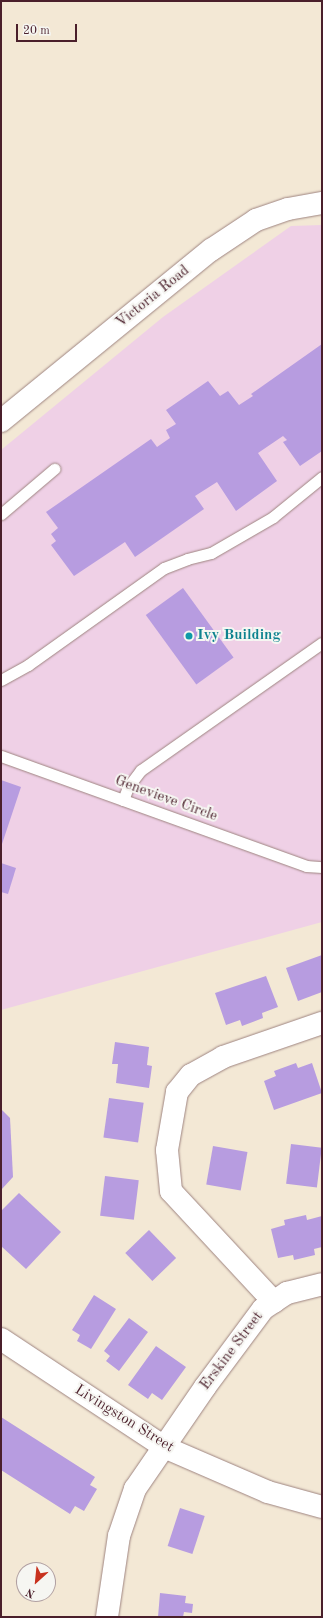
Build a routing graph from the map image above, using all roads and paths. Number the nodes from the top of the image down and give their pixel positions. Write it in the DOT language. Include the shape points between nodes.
graph roads {
  1 [pos="322,203"];
  2 [pos="1,421"];
  3 [pos="54,469"];
  4 [pos="322,477"];
  5 [pos="1,514"];
  6 [pos="322,643"];
  7 [pos="1,680"];
  8 [pos="1,756"];
  9 [pos="123,800"];
  10 [pos="322,868"];
  11 [pos="322,1023"];
  12 [pos="322,1284"];
  13 [pos="274,1302"];
  14 [pos="1,1339"];
  15 [pos="164,1447"];
  16 [pos="322,1507"];
  17 [pos="107,1617"];
  1 -- 2 [label="street, Victoria Road" via="288,209 256,220 211,250"];
  3 -- 5 [label="lane"];
  4 -- 7 [label="lane" via="273,517 211,553 164,568 28,665"];
  6 -- 9 [label="lane" via="140,770 128,787"];
  8 -- 9 [label="lane, Genevieve Circle"];
  9 -- 10 [label="lane, Genevieve Circle" via="306,866"];
  11 -- 13 [label="street" via="223,1057 191,1075 177,1092 167,1150 171,1191"];
  12 -- 13 [label="street, Erskine Street" via="287,1293"];
  13 -- 15 [label="street, Erskine Street" via="263,1309 235,1345"];
  14 -- 15 [label="street, Livingston Street"];
  15 -- 16 [label="street, Livingston Street" via="268,1492"];
  15 -- 17 [label="street, Erskine Street" via="135,1489 119,1536"];
}
